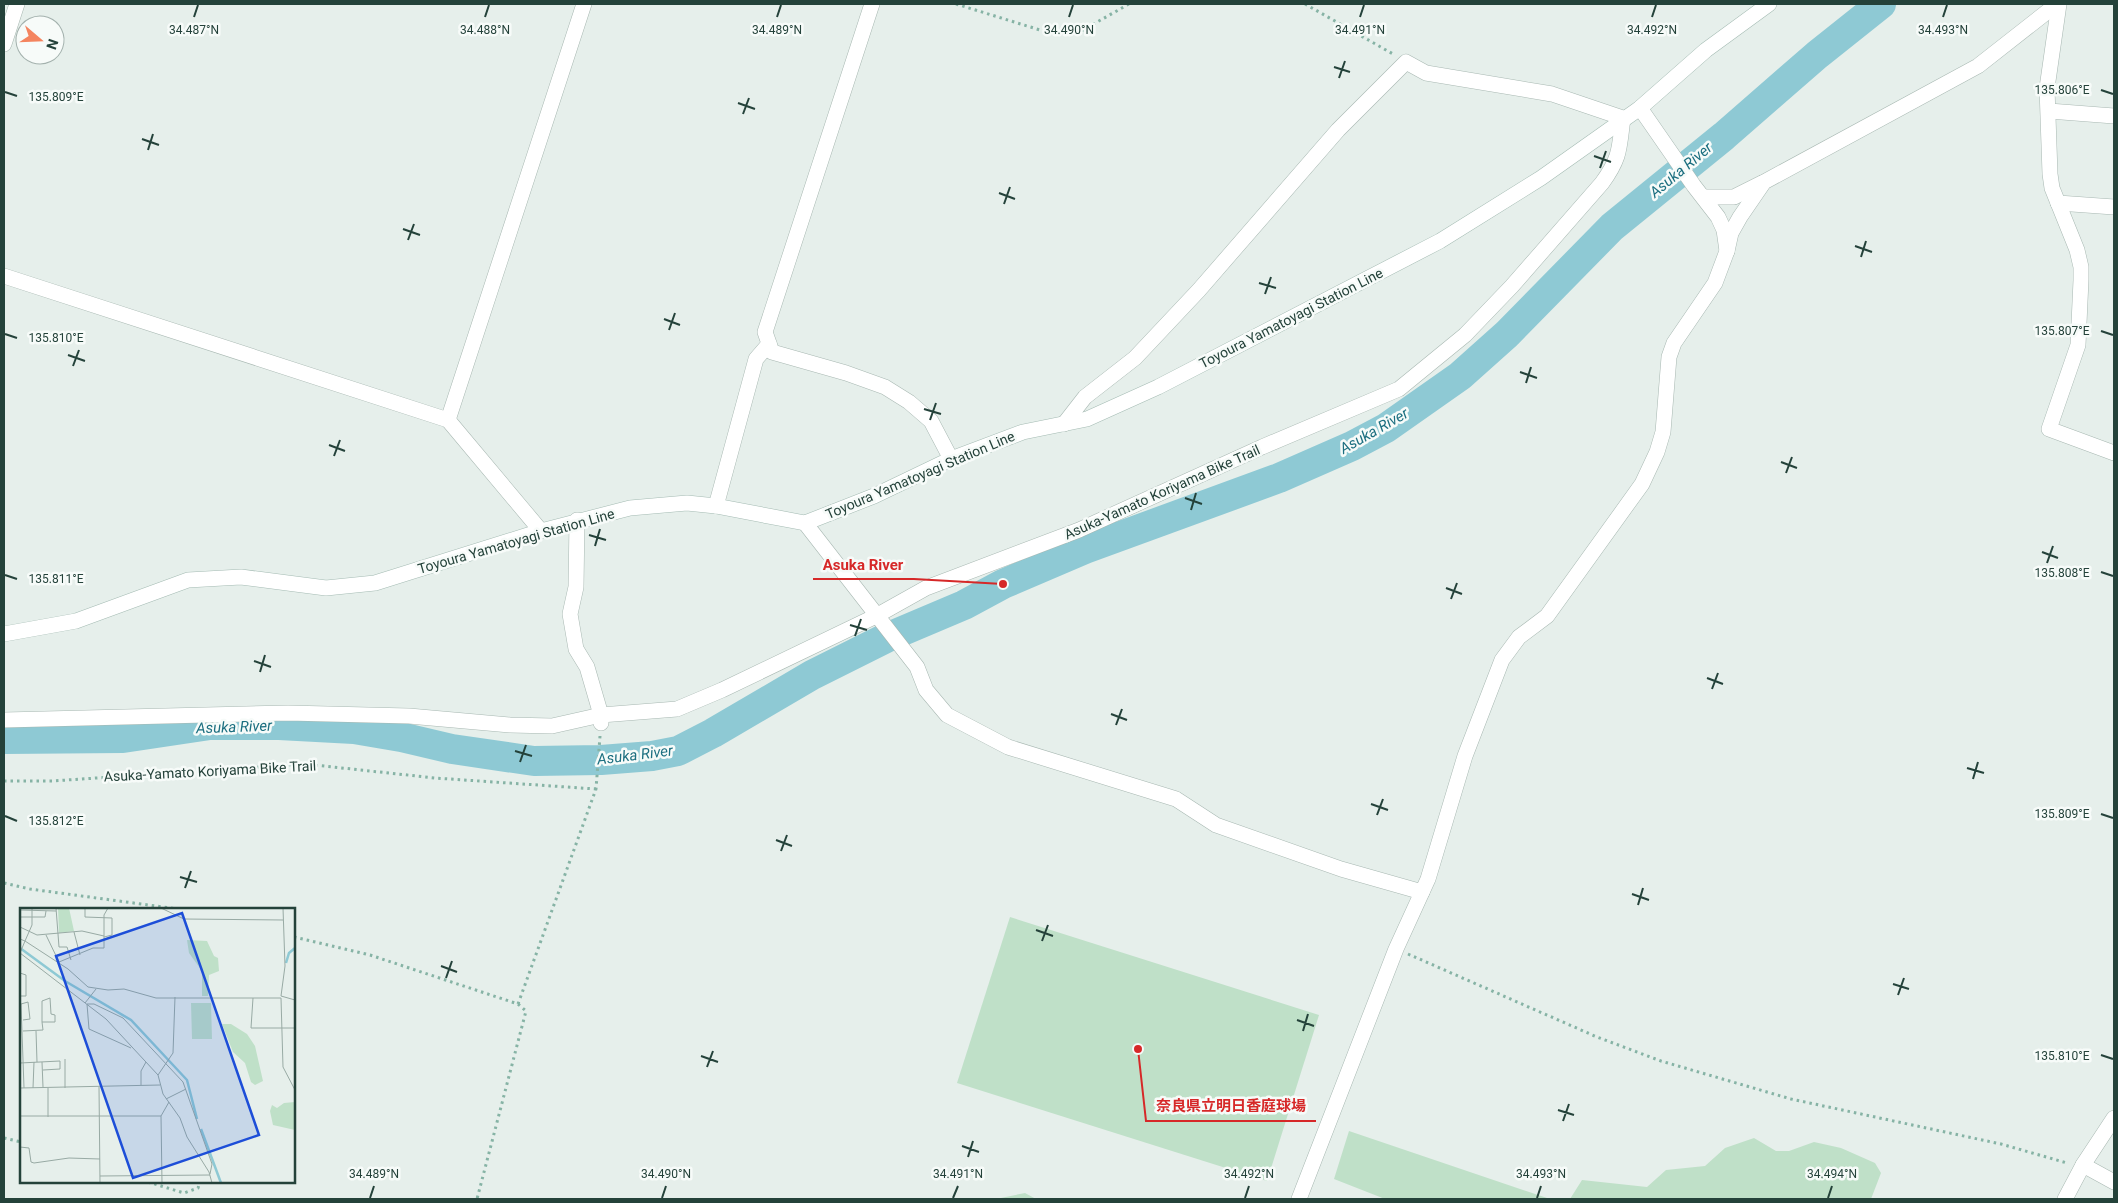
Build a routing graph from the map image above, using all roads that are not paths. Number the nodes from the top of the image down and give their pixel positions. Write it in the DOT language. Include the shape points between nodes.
graph roads {
  1 [pos="17,4"];
  2 [pos="584,4"];
  3 [pos="872,4"];
  4 [pos="1769,4"];
  5 [pos="2058,4"];
  6 [pos="4,44"];
  7 [pos="2049,111"];
  8 [pos="1644,114"];
  9 [pos="2114,116"];
  10 [pos="1623,118"];
  11 [pos="1764,182"];
  12 [pos="1700,192"];
  13 [pos="2058,203"];
  14 [pos="2114,207"];
  15 [pos="1727,251"];
  16 [pos="4,276"];
  17 [pos="769,344"];
  18 [pos="448,420"];
  19 [pos="1064,424"];
  20 [pos="2114,453"];
  21 [pos="951,459"];
  22 [pos="716,506"];
  23 [pos="577,520"];
  24 [pos="805,523"];
  25 [pos="541,531"];
  26 [pos="879,619"];
  27 [pos="4,634"];
  28 [pos="601,719"];
  29 [pos="4,720"];
  30 [pos="1422,892"];
  31 [pos="2114,1118"];
  32 [pos="2083,1165"];
  33 [pos="2114,1182"];
  34 [pos="1299,1199"];
  35 [pos="2065,1199"];
  1 -- 6 [label="street"];
  2 -- 18 [label="street"];
  3 -- 17 [label="street" via="765,332"];
  4 -- 8 [label="street, Toyoura Yamatoyagi Station Line" via="1706,50"];
  5 -- 7 [label="street" via="2048,74"];
  5 -- 11 [label="street" via="1978,66"];
  7 -- 9 [label="street"];
  7 -- 13 [label="street" via="2050,174"];
  8 -- 10 [label="street, Toyoura Yamatoyagi Station Line"];
  8 -- 12 [label="street"];
  10 -- 19 [label="street, Toyoura Yamatoyagi Station Line" via="1541,178 1440,241 1158,387 1087,419"];
  10 -- 19 [label="street" via="1552,94 1426,73 1406,62 1338,130 1193,297 1135,358 1085,397"];
  10 -- 26 [label="street, Asuka-Yamato Koriyama Bike Trail" via="1616,165 1602,183 1465,335 1400,389 1079,530 926,588"];
  11 -- 12 [label="street" via="1734,197"];
  11 -- 15 [label="street" via="1740,217"];
  12 -- 15 [label="street" via="1718,216"];
  13 -- 14 [label="street"];
  13 -- 20 [label="street" via="2081,267 2080,334 2049,429"];
  15 -- 30 [label="street" via="1715,283 1672,350 1663,432 1642,484 1547,616 1519,637 1502,660 1474,729"];
  16 -- 18 [label="street"];
  17 -- 21 [label="street" via="772,352 885,387 931,421"];
  17 -- 22 [label="street" via="756,359"];
  18 -- 25 [label="street"];
  19 -- 21 [label="street, Toyoura Yamatoyagi Station Line" via="1023,432"];
  21 -- 24 [label="street, Toyoura Yamatoyagi Station Line" via="874,496"];
  22 -- 23 [label="street, Toyoura Yamatoyagi Station Line" via="687,503 630,508"];
  22 -- 24 [label="street, Toyoura Yamatoyagi Station Line"];
  23 -- 25 [label="street, Toyoura Yamatoyagi Station Line"];
  23 -- 28 [label="street" via="576,586 570,614 576,649 587,666"];
  24 -- 26 [label="street"];
  25 -- 27 [label="street, Toyoura Yamatoyagi Station Line" via="375,583 326,588 241,577 188,580 76,621"];
  26 -- 28 [label="street, Asuka-Yamato Koriyama Bike Trail" via="677,709"];
  26 -- 30 [label="street" via="916,667 926,690 947,716 1008,747 1176,799 1216,825 1341,869"];
  28 -- 29 [label="street, Asuka-Yamato Koriyama Bike Trail" via="552,726 408,716 288,713"];
  30 -- 34 [label="street" via="1396,949"];
  31 -- 32 [label="street"];
  32 -- 33 [label="street"];
  32 -- 35 [label="street"];
}
